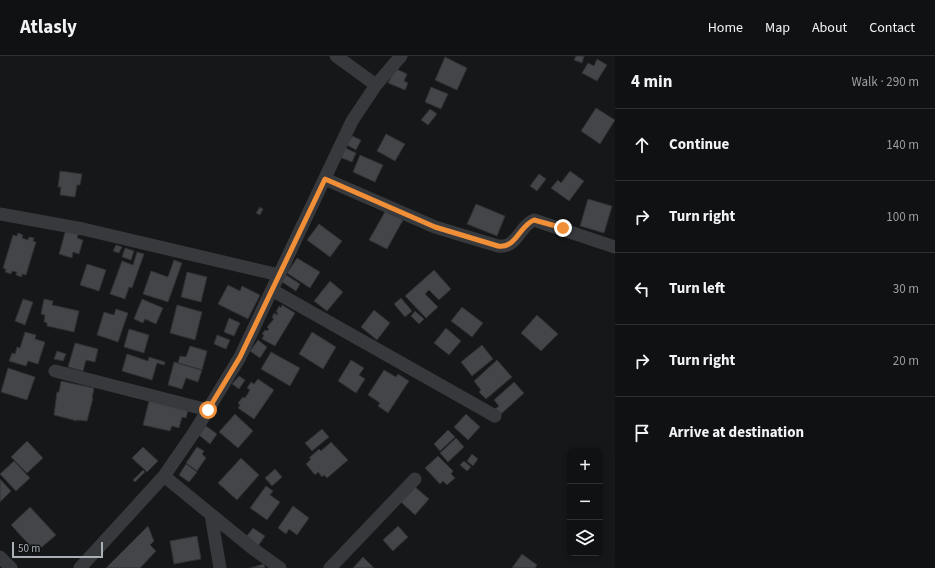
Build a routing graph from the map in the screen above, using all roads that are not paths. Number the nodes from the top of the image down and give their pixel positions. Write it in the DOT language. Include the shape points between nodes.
graph roads {
  1 [pos="336,56"];
  2 [pos="401,56"];
  3 [pos="376,85"];
  4 [pos="325,179"];
  5 [pos="0,214"];
  6 [pos="615,247"];
  7 [pos="279,275"];
  8 [pos="272,290"];
  9 [pos="55,371"];
  10 [pos="208,410"];
  11 [pos="495,416"];
  12 [pos="164,476"];
  13 [pos="415,479"];
  14 [pos="211,515"];
  15 [pos="0,558"];
  16 [pos="12,568"];
  17 [pos="80,568"];
  18 [pos="220,568"];
  19 [pos="280,568"];
  20 [pos="330,568"];
  1 -- 3 [label="street"];
  2 -- 3 [label="street"];
  3 -- 4 [label="street" via="352,121"];
  4 -- 6 [label="street" via="435,227 498,246 506,247 511,244 534,220"];
  4 -- 7 [label="street"];
  5 -- 7 [label="street" via="83,229"];
  7 -- 8 [label="street"];
  8 -- 10 [label="street" via="240,357"];
  8 -- 11 [label="street"];
  9 -- 10 [label="street"];
  10 -- 12 [label="street"];
  12 -- 14 [label="street"];
  12 -- 17 [label="street"];
  13 -- 20 [label="street"];
  14 -- 18 [label="street"];
  14 -- 19 [label="street"];
  15 -- 16 [label="street"];
}
